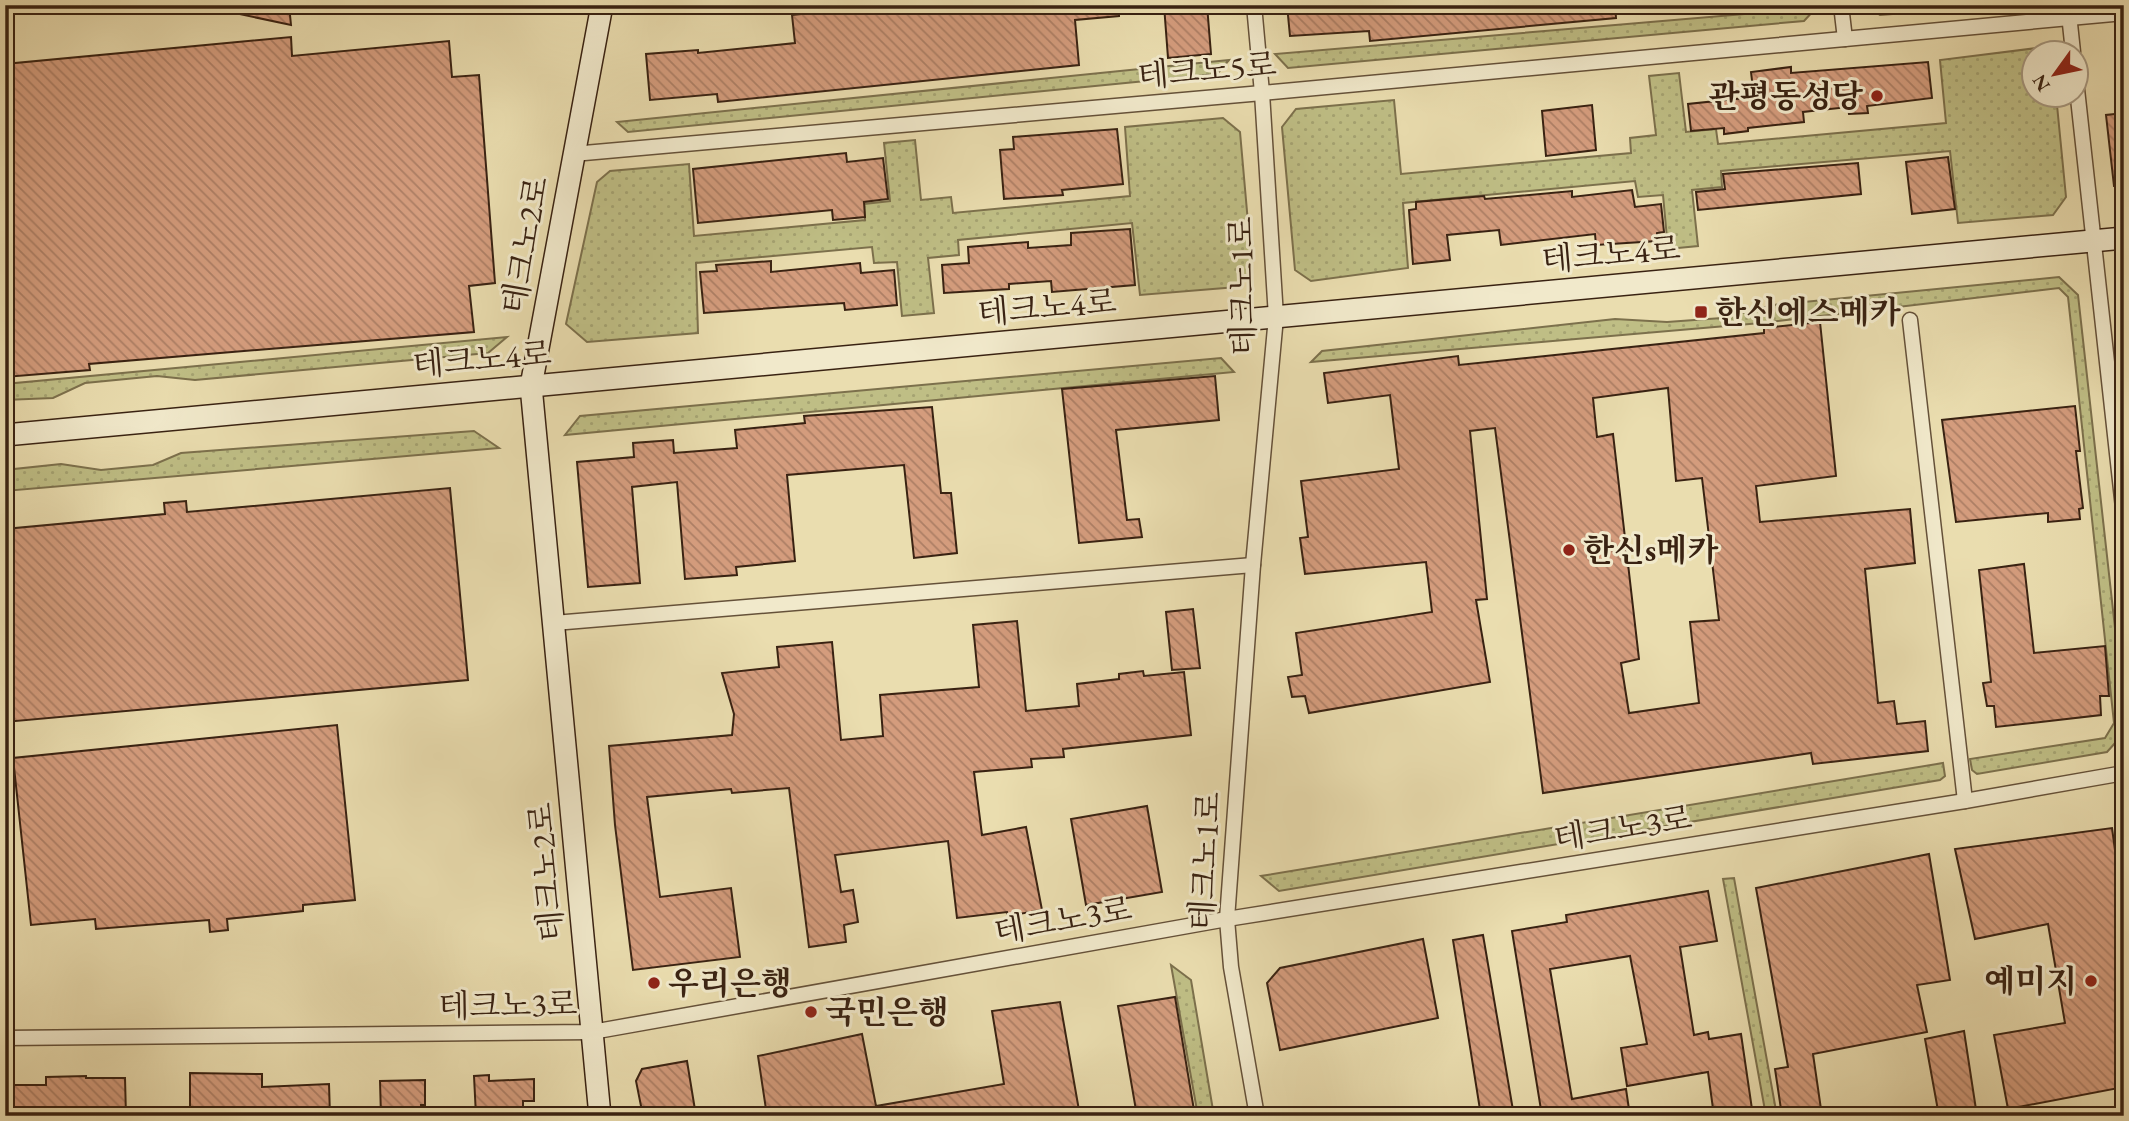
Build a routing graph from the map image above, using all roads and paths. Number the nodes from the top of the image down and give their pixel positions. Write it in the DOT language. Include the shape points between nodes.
graph roads {
  1 [pos="603,5"];
  2 [pos="1254,5"];
  3 [pos="1841,5"];
  4 [pos="2069,12"];
  5 [pos="2124,13"];
  6 [pos="2072,38"];
  7 [pos="1844,39"];
  8 [pos="1262,93"];
  9 [pos="2080,108"];
  10 [pos="573,153"];
  11 [pos="2124,238"];
  12 [pos="2094,241"];
  13 [pos="1276,317"];
  14 [pos="1910,320"];
  15 [pos="531,386"];
  16 [pos="5,435"];
  17 [pos="2124,517"];
  18 [pos="1253,565"];
  19 [pos="554,623"];
  20 [pos="2124,773"];
  21 [pos="1965,801"];
  22 [pos="1227,919"];
  23 [pos="592,1032"];
  24 [pos="5,1038"];
  25 [pos="600,1116"];
  26 [pos="1257,1116"];
  1 -- 10 [label="main road, 테크노2로"];
  2 -- 8 [label="street, 테크노1로"];
  3 -- 7 [label="street"];
  4 -- 5 [label="street, 테크노5로"];
  4 -- 6 [label="street"];
  4 -- 7 [label="street, 테크노5로"];
  7 -- 8 [label="street, 테크노5로"];
  8 -- 10 [label="street, 테크노5로"];
  8 -- 13 [label="street, 테크노1로"];
  9 -- 12 [label="street"];
  10 -- 15 [label="main road, 테크노2로"];
  11 -- 12 [label="main road, 테크노4로"];
  12 -- 13 [label="main road, 테크노4로"];
  12 -- 17 [label="street"];
  13 -- 15 [label="main road, 테크노4로"];
  13 -- 18 [label="street, 테크노1로"];
  14 -- 21 [label="street"];
  15 -- 16 [label="main road, 테크노4로"];
  15 -- 19 [label="main road, 테크노2로"];
  18 -- 19 [label="street"];
  18 -- 22 [label="street, 테크노1로"];
  19 -- 23 [label="main road, 테크노2로"];
  20 -- 21 [label="street, 테크노3로"];
  21 -- 22 [label="street, 테크노3로"];
  22 -- 23 [label="street, 테크노3로"];
  22 -- 26 [label="street, 테크노1로"];
  23 -- 24 [label="street, 테크노3로"];
  23 -- 25 [label="main road, 테크노2로"];
}
